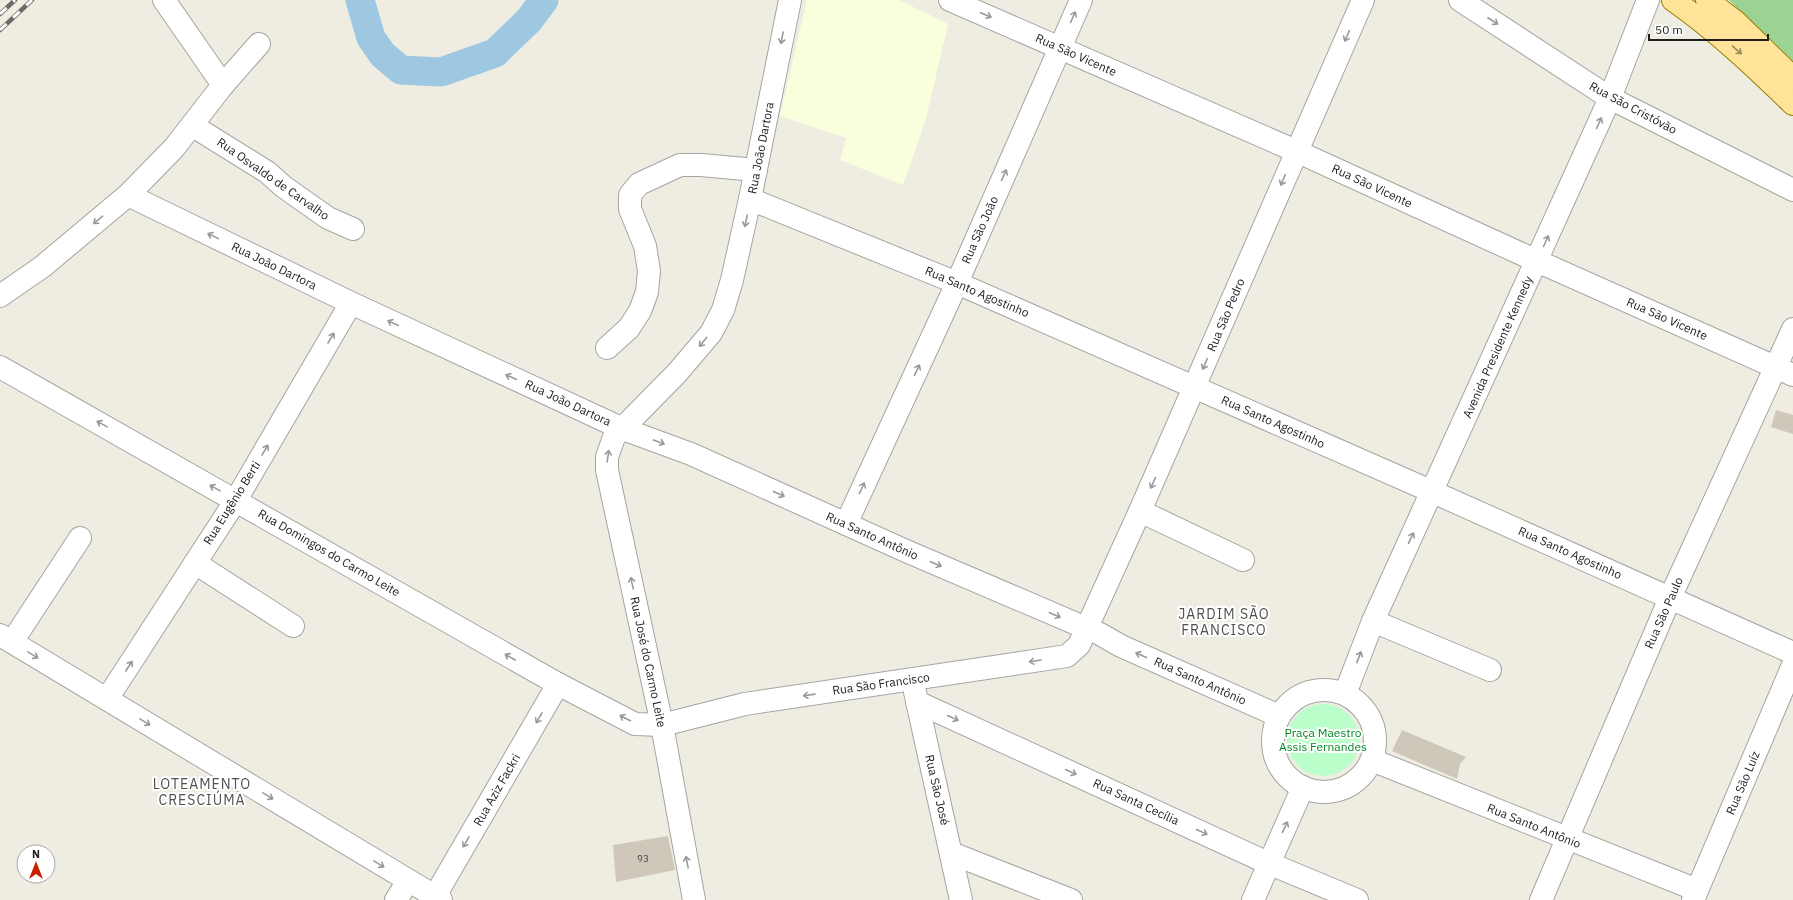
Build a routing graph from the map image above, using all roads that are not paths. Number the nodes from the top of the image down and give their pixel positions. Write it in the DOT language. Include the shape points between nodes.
graph roads {
  1 [pos="164,0"];
  2 [pos="790,0"];
  3 [pos="950,0"];
  4 [pos="1081,0"];
  5 [pos="1362,0"];
  6 [pos="1460,0"];
  7 [pos="1648,0"];
  8 [pos="1673,0"];
  9 [pos="1707,0"];
  10 [pos="259,44"];
  11 [pos="1060,48"];
  12 [pos="1793,78"];
  13 [pos="223,85"];
  14 [pos="1610,98"];
  15 [pos="1793,104"];
  16 [pos="193,126"];
  17 [pos="1296,151"];
  18 [pos="756,170"];
  19 [pos="1793,190"];
  20 [pos="128,195"];
  21 [pos="750,199"];
  22 [pos="353,229"];
  23 [pos="1537,261"];
  24 [pos="957,283"];
  25 [pos="0,296"];
  26 [pos="351,303"];
  27 [pos="1793,330"];
  28 [pos="607,348"];
  29 [pos="0,367"];
  30 [pos="1785,371"];
  31 [pos="1194,388"];
  32 [pos="623,429"];
  33 [pos="1433,492"];
  34 [pos="236,500"];
  35 [pos="1140,511"];
  36 [pos="846,524"];
  37 [pos="80,538"];
  38 [pos="1243,560"];
  39 [pos="195,563"];
  40 [pos="1670,598"];
  41 [pos="1374,621"];
  42 [pos="293,626"];
  43 [pos="1087,629"];
  44 [pos="6,638"];
  45 [pos="1121,646"];
  46 [pos="1074,652"];
  47 [pos="1793,653"];
  48 [pos="1793,665"];
  49 [pos="1490,670"];
  50 [pos="912,679"];
  51 [pos="558,684"];
  52 [pos="1345,694"];
  53 [pos="108,699"];
  54 [pos="917,702"];
  55 [pos="1279,716"];
  56 [pos="662,725"];
  57 [pos="1372,760"];
  58 [pos="1303,787"];
  59 [pos="1568,840"];
  60 [pos="952,853"];
  61 [pos="1268,863"];
  62 [pos="408,881"];
  63 [pos="1695,895"];
  64 [pos="438,898"];
  65 [pos="396,900"];
  66 [pos="694,900"];
  67 [pos="961,900"];
  68 [pos="1071,900"];
  69 [pos="1253,900"];
  70 [pos="1357,900"];
  71 [pos="1541,900"];
  1 -- 13 [label="street"];
  2 -- 18 [label="street, Rua João Dartora, one-way"];
  3 -- 11 [label="street, Rua São Vicente, one-way"];
  11 -- 4 [label="street, Rua São João, one-way"];
  5 -- 17 [label="street, Rua São Pedro, one-way"];
  6 -- 14 [label="street, Rua São Cristóvão, one-way"];
  7 -- 14 [label="street, Avenida Presidente Kennedy"];
  8 -- 15 [label="main road, one-way" via="1704,21"];
  9 -- 12 [label="main road" via="1736,22"];
  10 -- 13 [label="street"];
  11 -- 17 [label="street, Rua São Vicente"];
  24 -- 11 [label="street, Rua São João, one-way"];
  13 -- 16 [label="street"];
  14 -- 19 [label="street, Rua São Cristóvão"];
  23 -- 14 [label="street, Avenida Presidente Kennedy, one-way"];
  16 -- 20 [label="street"];
  16 -- 22 [label="street, Rua Osvaldo de Carvalho" via="267,172 328,218"];
  17 -- 23 [label="street, Rua São Vicente"];
  17 -- 31 [label="street, Rua São Pedro, one-way"];
  18 -- 21 [label="street, Rua João Dartora"];
  18 -- 28 [label="street" via="680,165 639,184 630,195 630,209 645,246 649,271 647,292 629,328"];
  20 -- 25 [label="street, one-way" via="42,267"];
  26 -- 20 [label="street, Rua João Dartora, one-way"];
  21 -- 24 [label="street, Rua Santo Agostinho"];
  21 -- 32 [label="street, Rua João Dartora, one-way" via="732,280 723,310 711,333 677,374"];
  23 -- 30 [label="street, Rua São Vicente"];
  23 -- 33 [label="street, Avenida Presidente Kennedy"];
  24 -- 31 [label="street, Rua Santo Agostinho"];
  36 -- 24 [label="street, Rua São João, one-way"];
  32 -- 26 [label="street, Rua João Dartora, one-way"];
  34 -- 26 [label="street, Rua Eugênio Berti, one-way"];
  27 -- 30 [label="street, Rua São Paulo"];
  34 -- 29 [label="street, Rua Domingos do Carmo Leite, one-way"];
  30 -- 40 [label="street, Rua São Paulo"];
  31 -- 33 [label="street, Rua Santo Agostinho"];
  31 -- 35 [label="street, Rua São Pedro, one-way"];
  32 -- 36 [label="street, Rua Santo Antônio, one-way" via="691,454"];
  56 -- 32 [label="street, Rua José do Carmo Leite, one-way" via="607,470 610,447 614,437"];
  33 -- 40 [label="street, Rua Santo Agostinho"];
  41 -- 33 [label="street, Avenida Presidente Kennedy, one-way"];
  34 -- 39 [label="street, Rua Eugênio Berti"];
  51 -- 34 [label="street, Rua Domingos do Carmo Leite, one-way"];
  35 -- 38 [label="street"];
  35 -- 43 [label="street, Rua São Pedro"];
  36 -- 43 [label="street, Rua Santo Antônio, one-way"];
  37 -- 44 [label="street"];
  39 -- 42 [label="street"];
  53 -- 39 [label="street, Rua Eugênio Berti, one-way"];
  40 -- 47 [label="street, Rua Santo Agostinho"];
  40 -- 59 [label="street, Rua São Paulo"];
  41 -- 49 [label="street"];
  52 -- 41 [label="street, Avenida Presidente Kennedy, one-way"];
  43 -- 45 [label="street, Rua Santo Antônio"];
  43 -- 46 [label="street"];
  44 -- 53 [label="street, one-way"];
  45 -- 46 [label="street"];
  55 -- 45 [label="street, Rua Santo Antônio, one-way"];
  46 -- 50 [label="street, Rua São Francisco, one-way" via="1067,656"];
  48 -- 63 [label="street, Rua São Luíz"];
  50 -- 54 [label="street, Rua São José"];
  50 -- 56 [label="street, Rua São Francisco, one-way" via="745,704"];
  56 -- 51 [label="street, Rua Domingos do Carmo Leite, one-way" via="635,724"];
  51 -- 64 [label="street, Rua Aziz Fackri, one-way"];
  52 -- 55 [label="street" via="1318,690 1302,694 1289,703"];
  52 -- 57 [label="street" via="1361,706 1370,718 1375,746"];
  53 -- 62 [label="street, one-way"];
  54 -- 60 [label="street, Rua São José"];
  54 -- 61 [label="street, Rua Santa Cecília, one-way"];
  55 -- 58 [label="street" via="1273,742 1278,763 1288,777"];
  66 -- 56 [label="street, Rua José do Carmo Leite, one-way"];
  57 -- 58 [label="street" via="1363,774 1350,785 1334,791 1317,791"];
  57 -- 59 [label="street, Rua Santo Antônio"];
  61 -- 58 [label="street, one-way"];
  59 -- 63 [label="street, Rua Santo Antônio"];
  59 -- 71 [label="street, Rua São Paulo"];
  60 -- 67 [label="street, Rua São José"];
  60 -- 68 [label="street"];
  61 -- 69 [label="street"];
  61 -- 70 [label="street, Rua Santa Cecília"];
  62 -- 64 [label="street"];
  62 -- 65 [label="street"];
}
